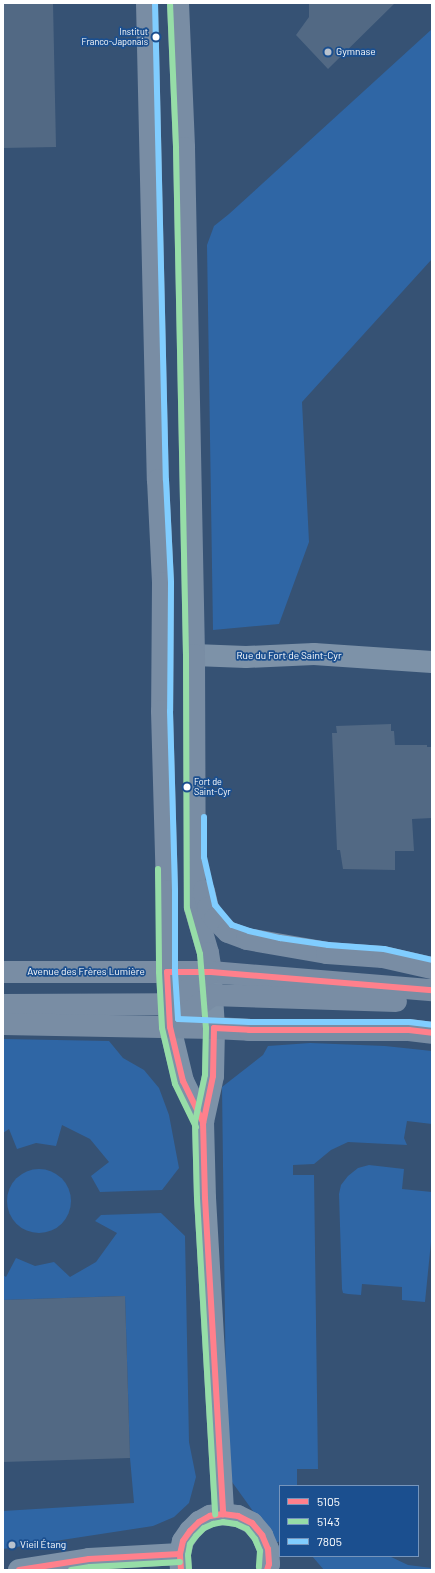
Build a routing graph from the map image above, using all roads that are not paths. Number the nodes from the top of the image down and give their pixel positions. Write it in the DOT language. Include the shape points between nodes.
graph roads {
  1 [pos="147,3"];
  2 [pos="178,3"];
  3 [pos="194,655"];
  4 [pos="432,662"];
  5 [pos="196,858"];
  6 [pos="432,968"];
  7 [pos="3,972"];
  8 [pos="167,972"];
  9 [pos="211,972"];
  10 [pos="431,990"];
  11 [pos="212,995"];
  12 [pos="169,1004"];
  13 [pos="3,1005"];
  14 [pos="3,1024"];
  15 [pos="170,1027"];
  16 [pos="214,1028"];
  17 [pos="432,1033"];
  18 [pos="203,1122"];
  19 [pos="223,1514"];
  20 [pos="181,1562"];
  21 [pos="19,1570"];
  22 [pos="267,1570"];
  1 -- 8 [label="main road" via="158,480 163,583 162,711"];
  2 -- 3 [label="main road" via="184,148"];
  3 -- 4 [label="street, Rue du Fort de Saint-Cyr" via="246,657 314,654"];
  3 -- 5 [label="main road"];
  5 -- 6 [label="main road" via="208,908 228,932 279,946 383,957"];
  5 -- 9 [label="main road" via="195,908"];
  7 -- 8 [label="main road, Avenue des Frères Lumière"];
  8 -- 9 [label="main road, Avenue des Frères Lumière"];
  8 -- 12 [label="main road"];
  9 -- 10 [label="main road, Avenue des Frères Lumière"];
  9 -- 11 [label="street"];
  9 -- 12 [label="main road"];
  10 -- 11 [label="main road" via="419,1001"];
  11 -- 15 [label="main road"];
  11 -- 16 [label="street"];
  12 -- 13 [label="main road"];
  12 -- 15 [label="main road"];
  14 -- 15 [label="main road"];
  15 -- 16 [label="main road"];
  15 -- 18 [label="street" via="183,1081"];
  16 -- 17 [label="main road" via="409,1030"];
  16 -- 18 [label="street" via="214,1076"];
  18 -- 19 [label="street" via="205,1206"];
  19 -- 20 [label="street" via="210,1516 190,1531 183,1541"];
  19 -- 22 [label="street" via="238,1516 252,1523 262,1535 268,1549"];
  20 -- 21 [label="street" via="89,1559"];
}
